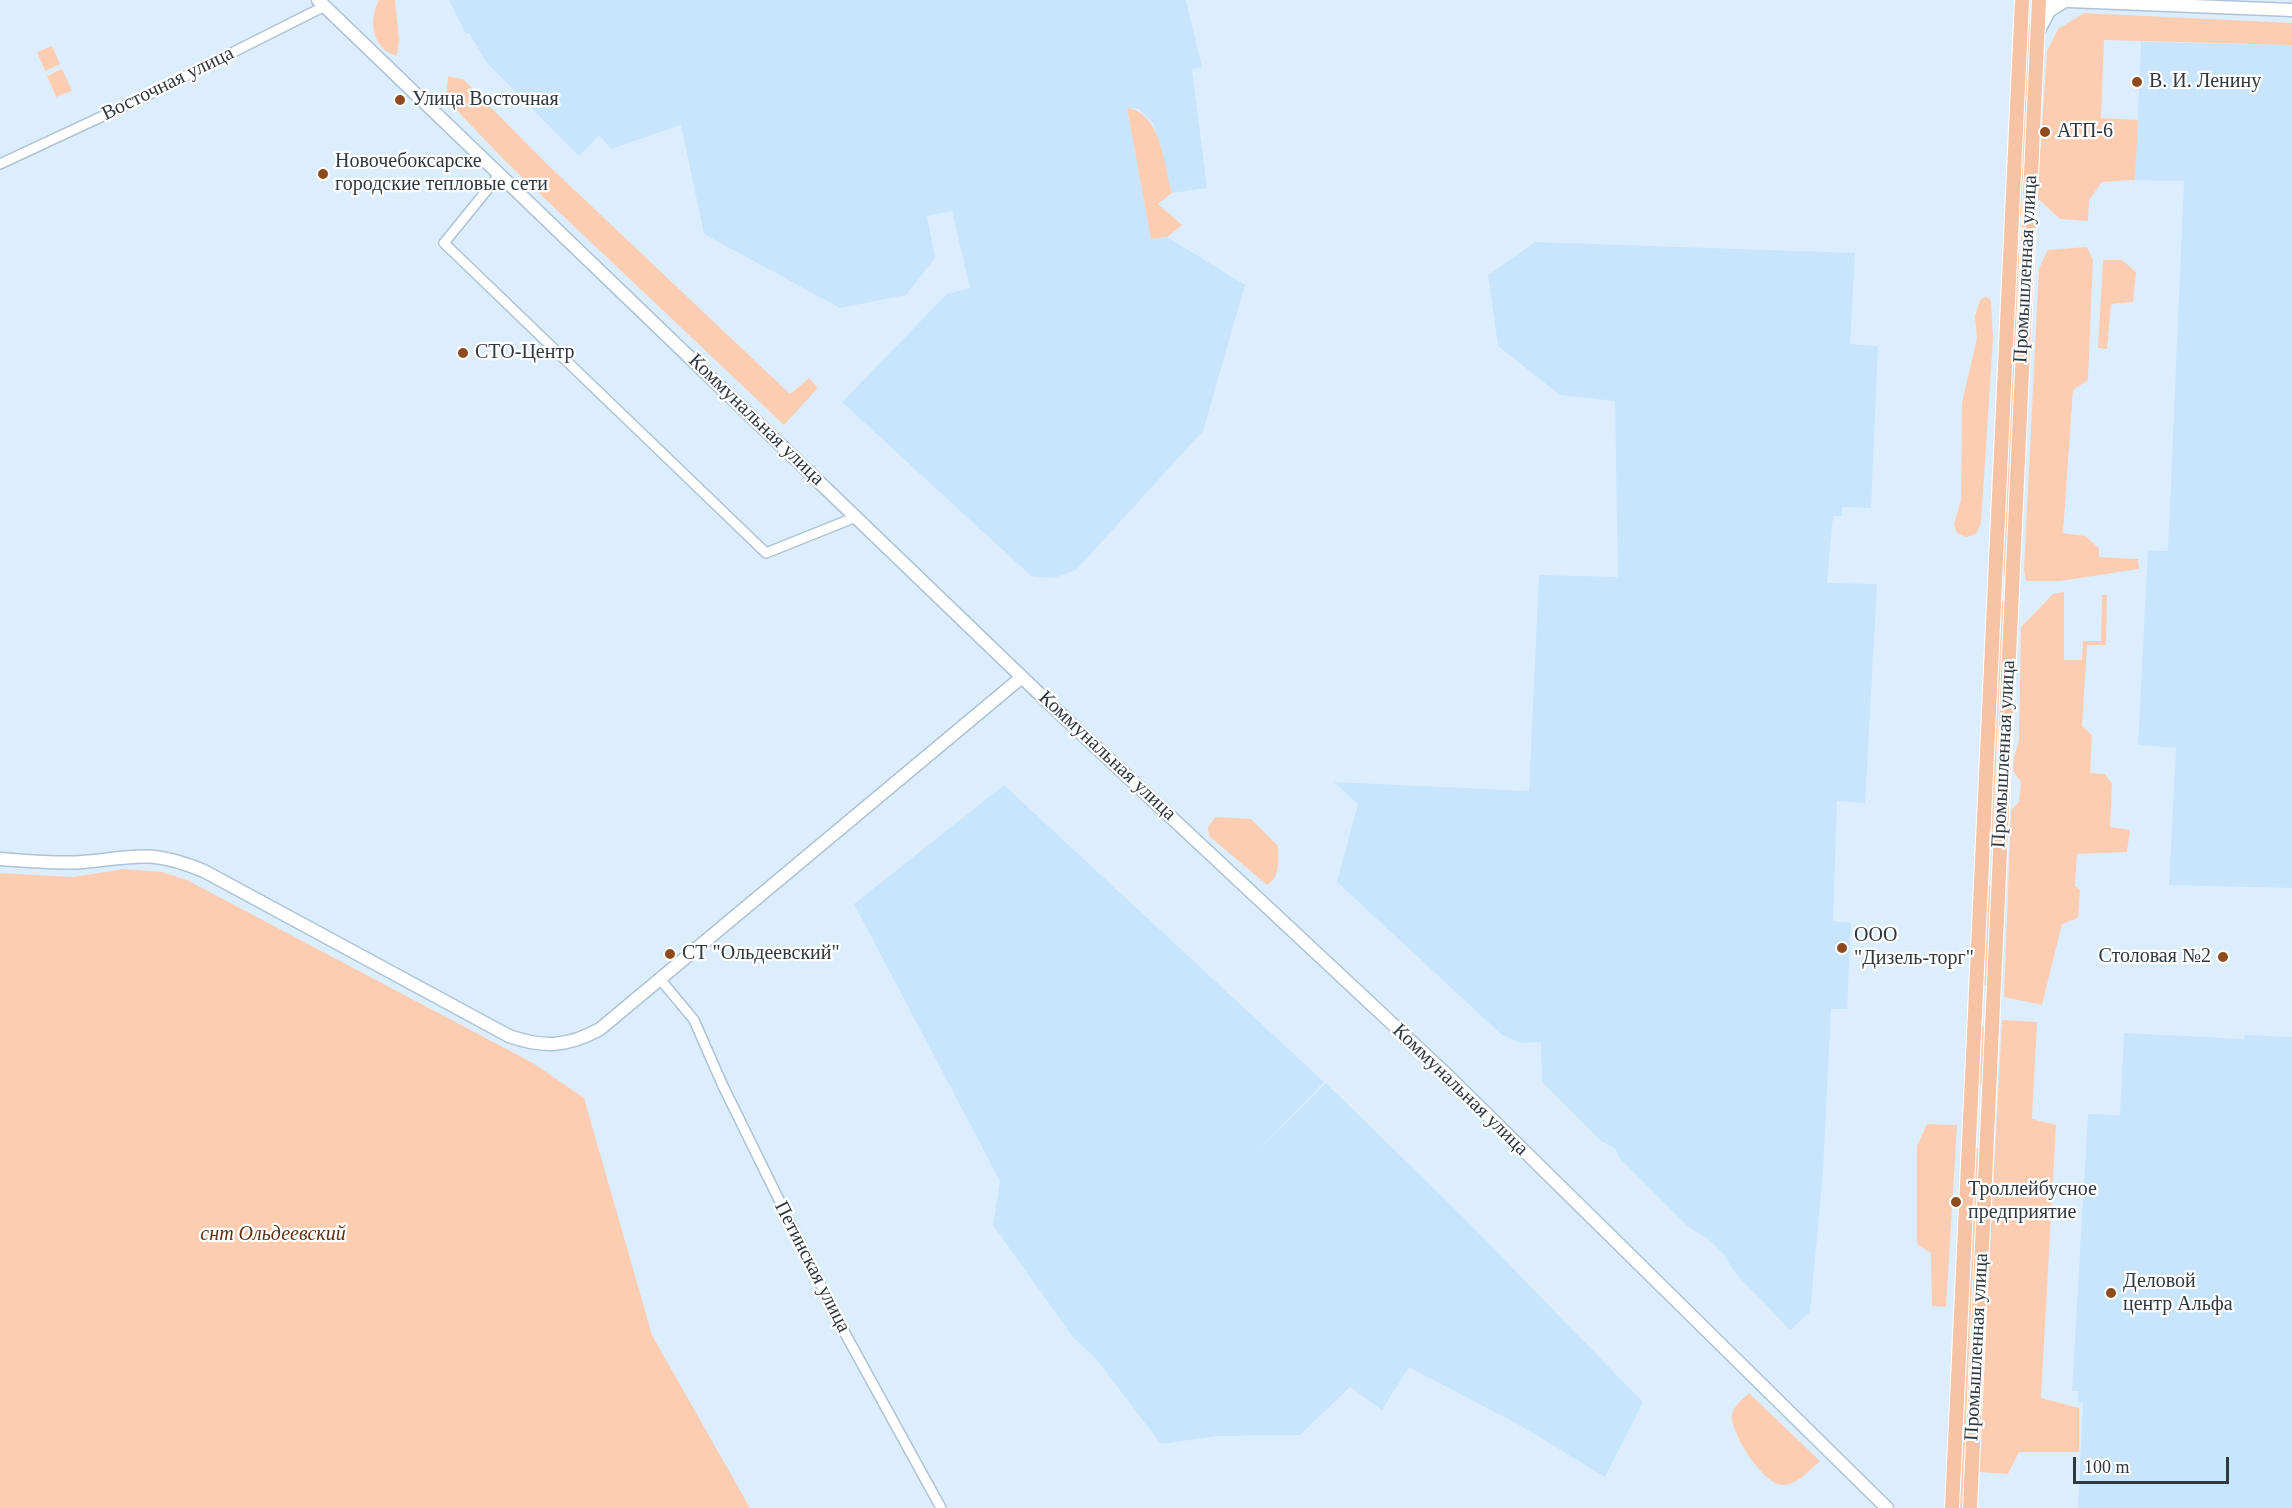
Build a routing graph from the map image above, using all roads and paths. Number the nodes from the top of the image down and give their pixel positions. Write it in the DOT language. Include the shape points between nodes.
graph roads {
  1 [pos="2022,0"];
  2 [pos="2039,0"];
  3 [pos="2044,0"];
  4 [pos="2067,1"];
  5 [pos="326,2"];
  6 [pos="2292,10"];
  7 [pos="2037,35"];
  8 [pos="0,164"];
  9 [pos="500,174"];
  10 [pos="2011,233"];
  11 [pos="2028,235"];
  12 [pos="856,517"];
  13 [pos="1994,587"];
  14 [pos="2012,588"];
  15 [pos="1022,677"];
  16 [pos="0,859"];
  17 [pos="1982,864"];
  18 [pos="1999,865"];
  19 [pos="660,979"];
  20 [pos="1976,1007"];
  21 [pos="1992,1008"];
  22 [pos="1971,1114"];
  23 [pos="1988,1114"];
  24 [pos="1951,1505"];
  25 [pos="941,1508"];
  26 [pos="1887,1508"];
  27 [pos="1970,1508"];
  1 -- 10 [label="main road, Промышленная улица"];
  2 -- 7 [label="main road, Промышленная улица"];
  3 -- 4 [label="main road"];
  4 -- 6 [label="main road"];
  4 -- 7 [label="main road" via="2049,11"];
  5 -- 8 [label="street, Восточная улица" via="148,95"];
  5 -- 9 [label="main road, Коммунальная улица"];
  7 -- 11 [label="main road, Промышленная улица"];
  9 -- 12 [label="main road, Коммунальная улица"];
  9 -- 12 [label="street" via="444,243 766,553"];
  10 -- 11 [label="main road"];
  10 -- 13 [label="main road, Промышленная улица"];
  11 -- 14 [label="main road, Промышленная улица"];
  12 -- 15 [label="main road, Коммунальная улица"];
  13 -- 14 [label="main road"];
  13 -- 17 [label="main road, Промышленная улица"];
  14 -- 18 [label="main road, Промышленная улица"];
  15 -- 19 [label="main road"];
  15 -- 26 [label="main road, Коммунальная улица" via="1446,1074"];
  16 -- 19 [label="main road" via="83,862 132,855 177,860 509,1036 530,1043 548,1045 580,1040 600,1029"];
  17 -- 18 [label="main road"];
  17 -- 20 [label="main road, Промышленная улица"];
  18 -- 21 [label="main road, Промышленная улица"];
  19 -- 25 [label="street, Петинская улица" via="694,1020 841,1326"];
  20 -- 21 [label="main road"];
  20 -- 22 [label="main road, Промышленная улица"];
  21 -- 23 [label="main road, Промышленная улица"];
  22 -- 23 [label="main road"];
  22 -- 24 [label="main road, Промышленная улица"];
  23 -- 27 [label="main road, Промышленная улица"];
}
